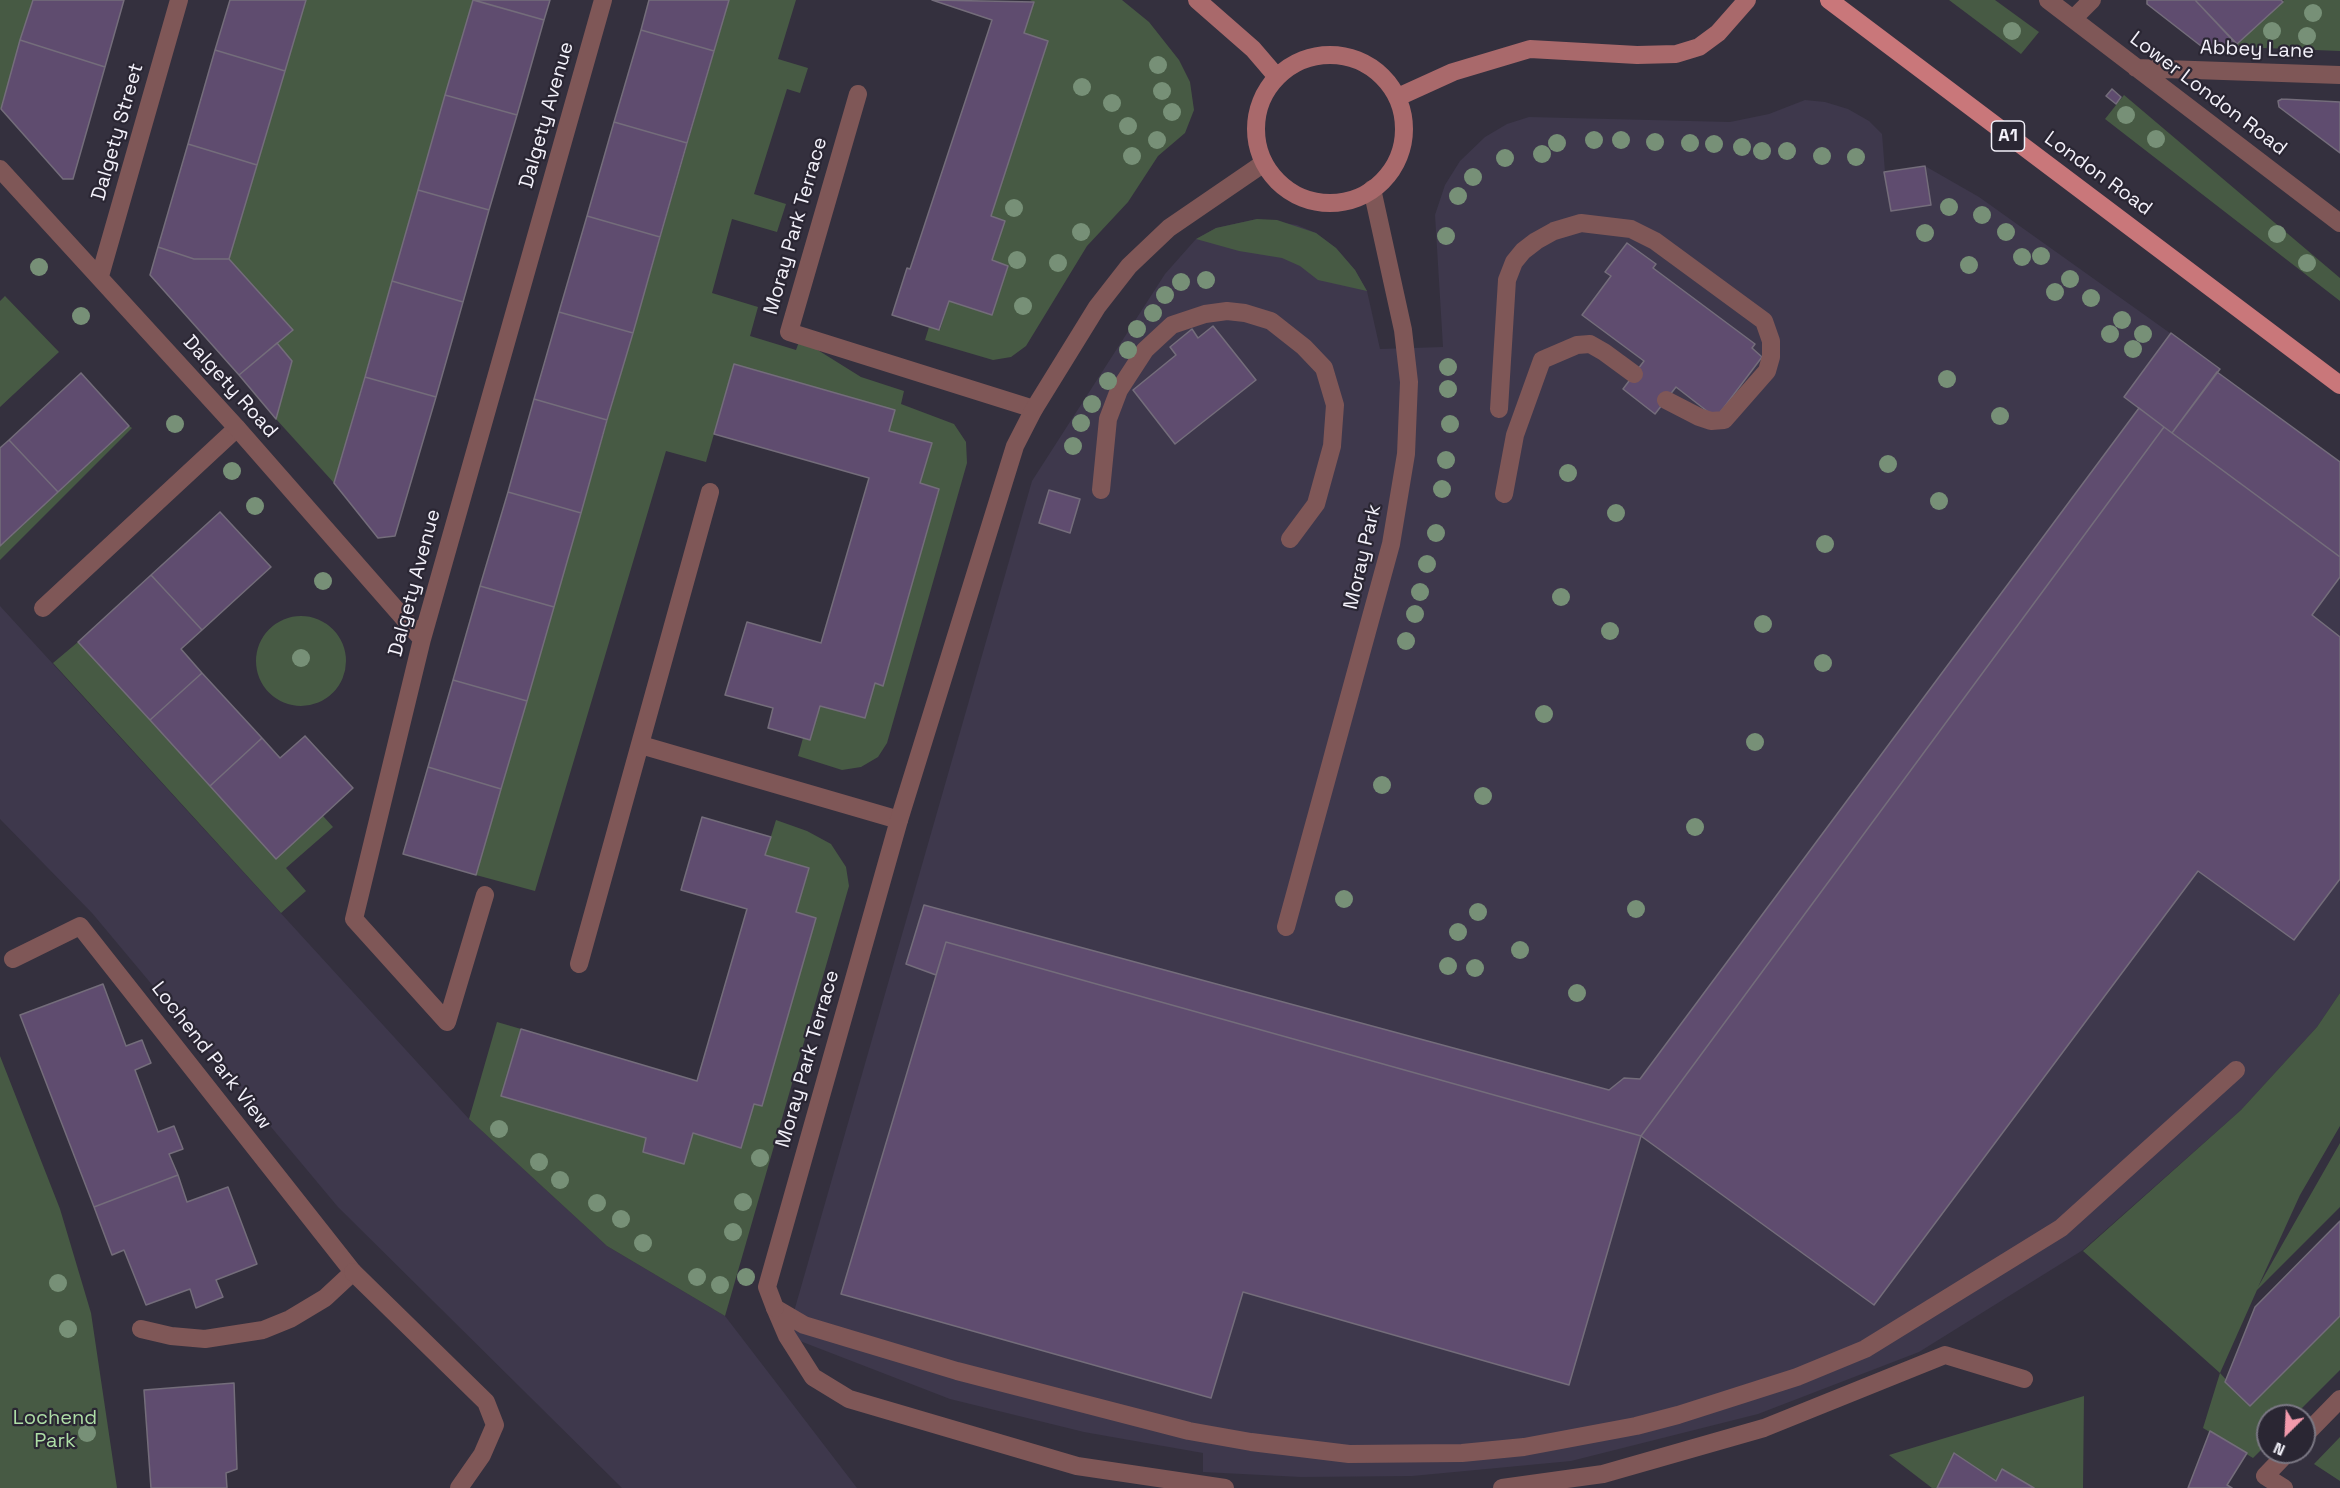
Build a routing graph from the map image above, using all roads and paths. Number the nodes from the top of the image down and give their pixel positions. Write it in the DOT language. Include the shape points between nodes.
graph roads {
  1 [pos="179,0"];
  2 [pos="603,0"];
  3 [pos="1197,0"];
  4 [pos="1747,0"];
  5 [pos="1829,0"];
  6 [pos="2048,0"];
  7 [pos="2092,0"];
  8 [pos="2073,19"];
  9 [pos="2136,68"];
  10 [pos="2340,75"];
  11 [pos="1277,77"];
  12 [pos="858,94"];
  13 [pos="1398,97"];
  14 [pos="1264,163"];
  15 [pos="0,169"];
  16 [pos="1372,189"];
  17 [pos="2340,223"];
  18 [pos="100,276"];
  19 [pos="1634,374"];
  20 [pos="2340,385"];
  21 [pos="1666,400"];
  22 [pos="1499,408"];
  23 [pos="1034,409"];
  24 [pos="237,428"];
  25 [pos="1101,490"];
  26 [pos="710,492"];
  27 [pos="1503,494"];
  28 [pos="1290,539"];
  29 [pos="43,608"];
  30 [pos="422,639"];
  31 [pos="641,745"];
  32 [pos="899,820"];
  33 [pos="485,895"];
  34 [pos="1286,927"];
  35 [pos="13,959"];
  36 [pos="579,964"];
  37 [pos="2236,1070"];
  38 [pos="353,1272"];
  39 [pos="775,1308"];
  40 [pos="141,1329"];
  41 [pos="2024,1379"];
  42 [pos="2340,1399"];
  43 [pos="2316,1424"];
  44 [pos="2276,1464"];
  45 [pos="459,1488"];
  46 [pos="1225,1488"];
  47 [pos="1502,1488"];
  48 [pos="2284,1488"];
  1 -- 18 [label="street, Dalgety Street"];
  2 -- 30 [label="street, Dalgety Avenue"];
  3 -- 11 [label="street" via="1253,49"];
  4 -- 13 [label="street" via="1718,33 1699,47 1676,54 1530,49 1462,69"];
  5 -- 20 [label="main road, London Road / A1"];
  6 -- 8 [label="street, Lower London Road"];
  7 -- 8 [label="street"];
  8 -- 9 [label="street, Lower London Road"];
  9 -- 10 [label="street, Abbey Lane"];
  9 -- 17 [label="street, Lower London Road"];
  11 -- 13 [label="street" via="1300,60 1329,54 1356,59 1381,74"];
  11 -- 14 [label="street" via="1264,95 1257,117 1257,141"];
  12 -- 23 [label="street, Moray Park Terrace" via="789,332"];
  13 -- 16 [label="street" via="1404,117 1400,155 1390,172"];
  14 -- 16 [label="street" via="1280,183 1300,196 1324,203 1349,200"];
  14 -- 23 [label="street, Moray Park Terrace" via="1169,228 1129,266 1097,307"];
  15 -- 18 [label="street, Dalgety Road"];
  16 -- 34 [label="street, Moray Park" via="1403,330 1409,382 1406,454 1398,510 1373,614"];
  18 -- 24 [label="street, Dalgety Road"];
  19 -- 27 [label="street" via="1590,344 1577,345 1542,360 1515,435"];
  21 -- 22 [label="street" via="1699,417 1724,420 1767,371 1771,341 1764,321 1655,241 1630,229 1581,223 1554,231 1523,251 1514,262 1507,280"];
  23 -- 32 [label="street, Moray Park Terrace" via="1014,446"];
  24 -- 29 [label="street"];
  24 -- 30 [label="street, Dalgety Road"];
  25 -- 28 [label="street" via="1108,419 1119,390 1145,350 1172,324 1206,314 1245,313 1271,321 1304,347 1324,368 1335,405 1332,446 1316,504"];
  26 -- 31 [label="street"];
  30 -- 33 [label="street, Dalgety Avenue" via="354,920 447,1022"];
  31 -- 32 [label="street"];
  31 -- 36 [label="street"];
  32 -- 39 [label="street, Moray Park Terrace" via="766,1287"];
  35 -- 38 [label="street, Lochend Park View" via="80,926"];
  37 -- 39 [label="street" via="2061,1228 1865,1349 1797,1377 1677,1415 1524,1447 1461,1453 1348,1454 1189,1431 957,1371 804,1325"];
  38 -- 40 [label="street" via="325,1298 262,1330 205,1339"];
  38 -- 45 [label="street, Lochend Park View" via="486,1402 495,1425 482,1455"];
  39 -- 46 [label="street, Moray Park Terrace" via="786,1336 813,1377 849,1399 1077,1466"];
  41 -- 47 [label="street" via="1945,1355 1764,1428 1603,1474"];
  42 -- 43 [label="street"];
  44 -- 48 [label="street" via="2265,1476"];
}
